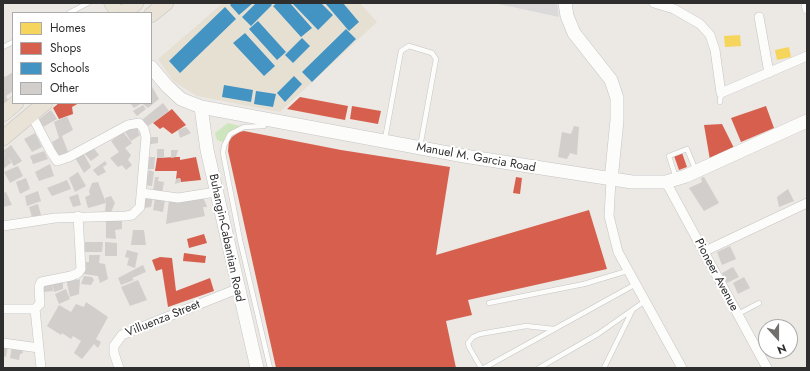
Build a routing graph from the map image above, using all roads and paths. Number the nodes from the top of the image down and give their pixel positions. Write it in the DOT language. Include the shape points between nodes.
graph roads {
  1 [pos="88,3"];
  2 [pos="111,3"];
  3 [pos="136,3"];
  4 [pos="151,3"];
  5 [pos="166,3"];
  6 [pos="565,3"];
  7 [pos="654,3"];
  8 [pos="806,3"];
  9 [pos="807,10"];
  10 [pos="70,12"];
  11 [pos="117,12"];
  12 [pos="125,12"];
  13 [pos="140,12"];
  14 [pos="152,14"];
  15 [pos="759,17"];
  16 [pos="12,42"];
  17 [pos="3,47"];
  18 [pos="807,56"];
  19 [pos="152,68"];
  20 [pos="769,73"];
  21 [pos="15,104"];
  22 [pos="43,104"];
  23 [pos="201,107"];
  24 [pos="31,109"];
  25 [pos="3,114"];
  26 [pos="267,120"];
  27 [pos="807,121"];
  28 [pos="3,126"];
  29 [pos="3,138"];
  30 [pos="385,141"];
  31 [pos="420,148"];
  32 [pos="224,164"];
  33 [pos="211,166"];
  34 [pos="696,172"];
  35 [pos="611,180"];
  36 [pos="671,180"];
  37 [pos="216,192"];
  38 [pos="142,193"];
  39 [pos="807,203"];
  40 [pos="78,216"];
  41 [pos="3,226"];
  42 [pos="703,252"];
  43 [pos="627,271"];
  44 [pos="634,285"];
  45 [pos="238,289"];
  46 [pos="645,301"];
  47 [pos="489,303"];
  48 [pos="759,303"];
  49 [pos="3,309"];
  50 [pos="35,309"];
  51 [pos="633,309"];
  52 [pos="737,314"];
  53 [pos="258,315"];
  54 [pos="244,318"];
  55 [pos="554,329"];
  56 [pos="3,343"];
  57 [pos="39,348"];
  58 [pos="41,368"];
  59 [pos="119,368"];
  60 [pos="257,368"];
  61 [pos="270,368"];
  62 [pos="483,368"];
  63 [pos="539,368"];
  64 [pos="604,368"];
  65 [pos="682,368"];
  66 [pos="767,368"];
  1 -- 10 [label="lane"];
  2 -- 11 [label="main road"];
  3 -- 12 [label="highway"];
  4 -- 13 [label="highway"];
  5 -- 14 [label="highway"];
  6 -- 35 [label="main road" via="574,34 611,80 617,98"];
  7 -- 20 [label="street" via="674,9 700,24 710,35 715,50 720,98"];
  8 -- 9 [label="street"];
  15 -- 20 [label="street"];
  16 -- 17 [label="lane"];
  18 -- 20 [label="street"];
  19 -- 23 [label="main road, Manuel M. Garcia Road" via="181,99"];
  21 -- 25 [label="highway"];
  22 -- 24 [label="highway"];
  23 -- 26 [label="main road, Manuel M. Garcia Road"];
  23 -- 33 [label="main road, Buhangin-Cabantian Road"];
  24 -- 28 [label="highway"];
  24 -- 29 [label="highway"];
  24 -- 38 [label="street" via="57,161 128,125 139,123 146,137"];
  26 -- 30 [label="main road, Manuel M. Garcia Road"];
  26 -- 32 [label="lane" via="264,126 244,128 230,134 224,146"];
  27 -- 34 [label="main road, Manuel M. Garcia Road"];
  30 -- 31 [label="main road, Manuel M. Garcia Road"];
  30 -- 31 [label="lane" via="401,51 409,46 432,53 436,59"];
  31 -- 35 [label="main road, Manuel M. Garcia Road"];
  32 -- 33 [label="lane"];
  32 -- 53 [label="lane"];
  33 -- 37 [label="main road, Buhangin-Cabantian Road"];
  34 -- 36 [label="main road, Manuel M. Garcia Road"];
  34 -- 36 [label="lane" via="687,149 669,156"];
  35 -- 36 [label="main road, Manuel M. Garcia Road"];
  35 -- 43 [label="street" via="609,216 618,252"];
  36 -- 42 [label="street, Pioneer Avenue"];
  37 -- 38 [label="street" via="178,198"];
  37 -- 45 [label="main road, Buhangin-Cabantian Road"];
  38 -- 40 [label="street" via="140,207 132,215 119,218"];
  39 -- 42 [label="street"];
  40 -- 41 [label="street"];
  40 -- 50 [label="street" via="81,268 74,274 44,280 39,284 40,304"];
  42 -- 52 [label="street, Pioneer Avenue"];
  43 -- 44 [label="street"];
  43 -- 47 [label="lane" via="584,284"];
  44 -- 46 [label="street"];
  44 -- 55 [label="lane"];
  45 -- 54 [label="main road, Buhangin-Cabantian Road"];
  45 -- 59 [label="street, Villuenza Street" via="122,335 114,346"];
  46 -- 51 [label="lane"];
  46 -- 65 [label="street"];
  48 -- 52 [label="lane"];
  49 -- 50 [label="street"];
  50 -- 57 [label="street"];
  51 -- 63 [label="lane" via="598,334"];
  51 -- 64 [label="lane"];
  52 -- 66 [label="street, Pioneer Avenue"];
  53 -- 54 [label="lane"];
  53 -- 61 [label="lane"];
  54 -- 60 [label="main road, Buhangin-Cabantian Road"];
  55 -- 62 [label="lane"];
  55 -- 62 [label="lane" via="522,326 473,337 468,347"];
  56 -- 57 [label="street"];
  57 -- 58 [label="street"];
}
